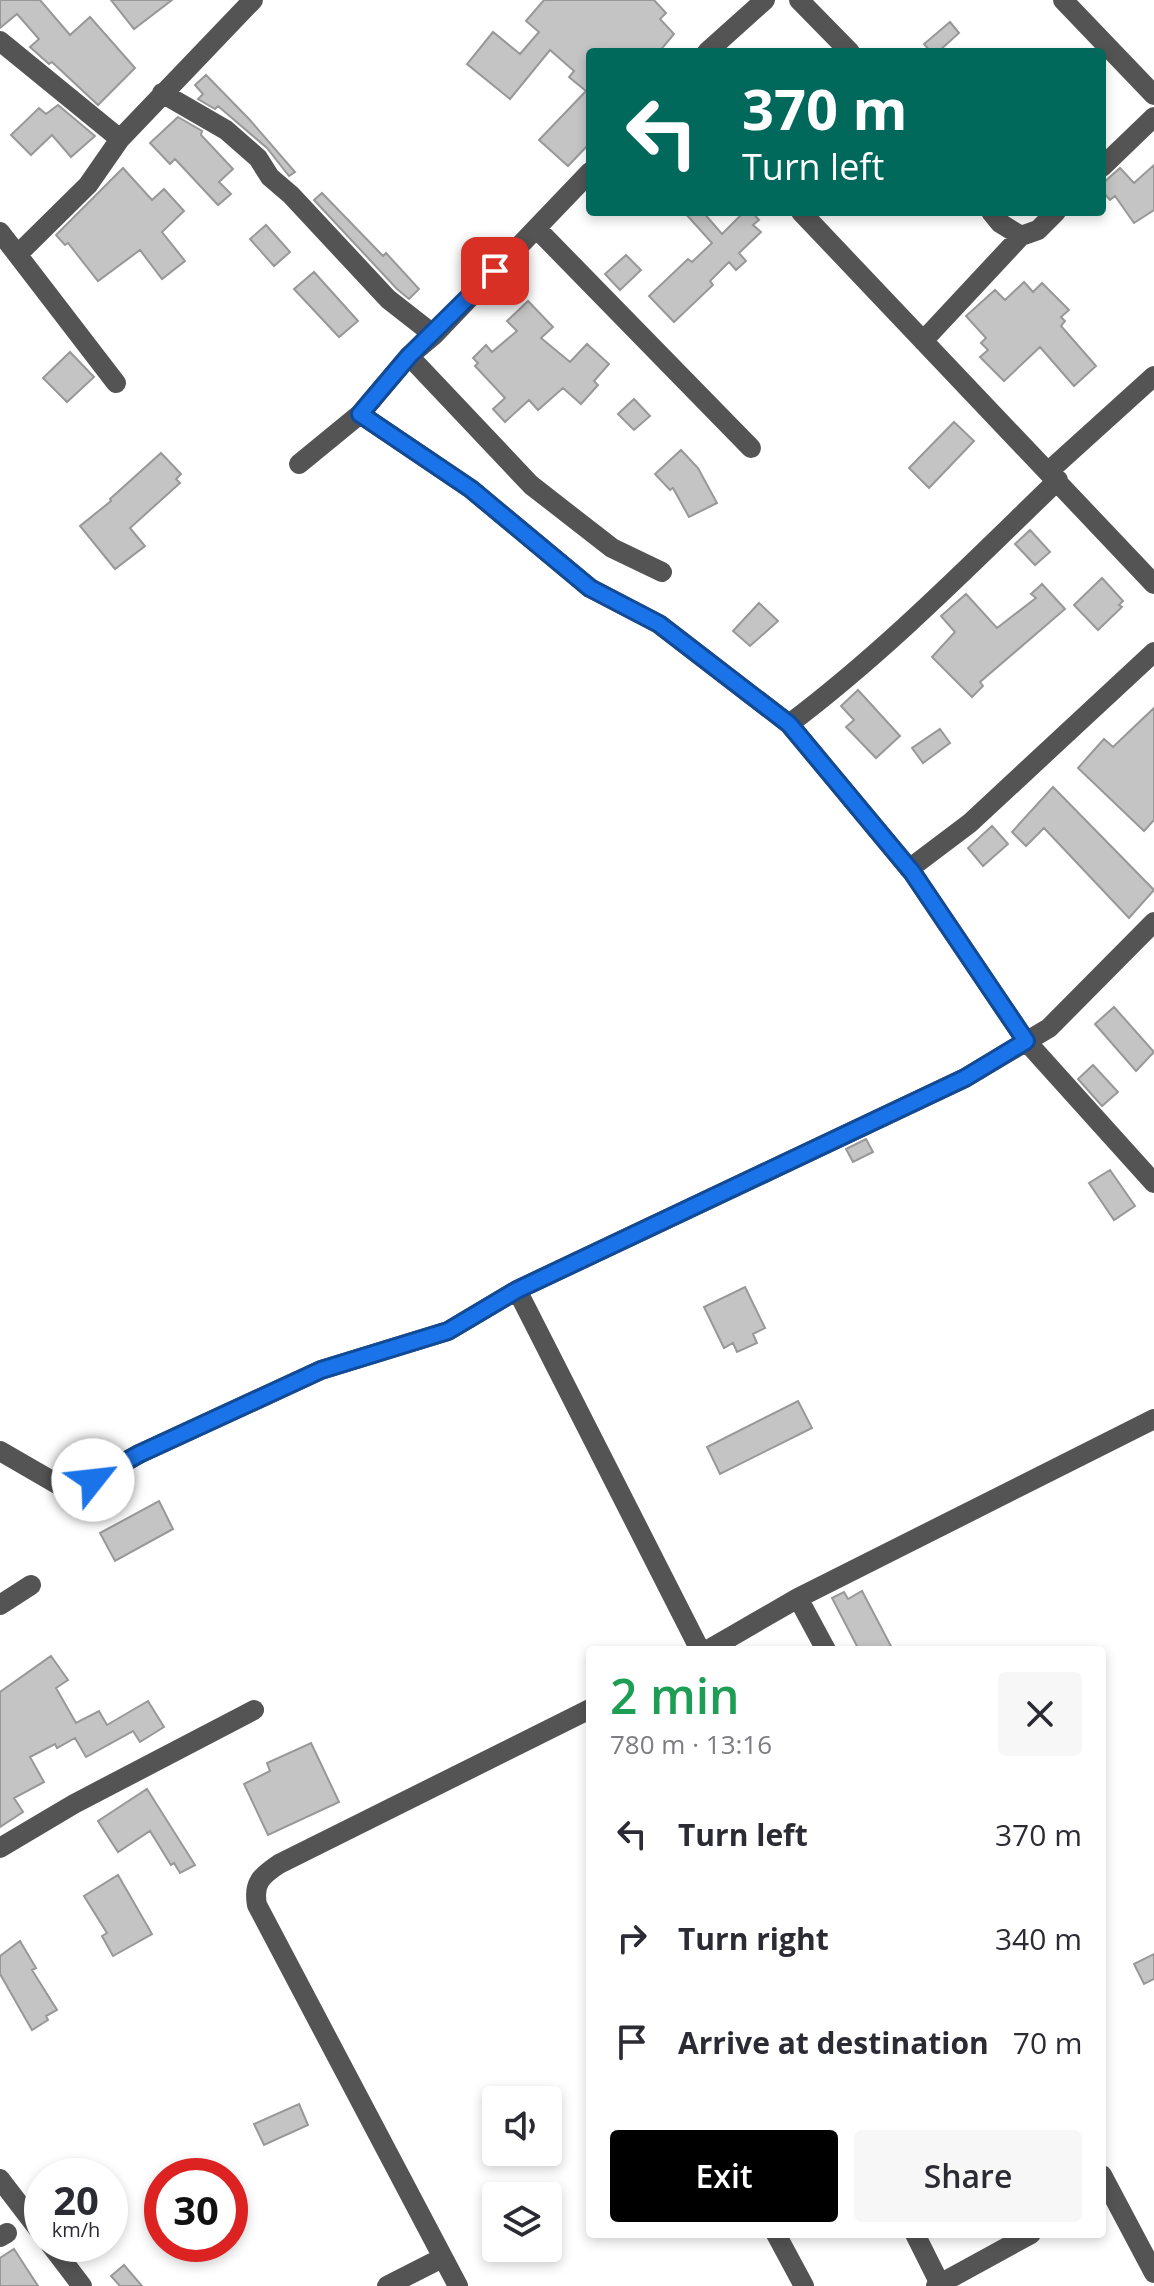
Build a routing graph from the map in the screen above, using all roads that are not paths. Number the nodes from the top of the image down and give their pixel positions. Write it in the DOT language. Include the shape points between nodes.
graph roads {
  1 [pos="253,0"];
  2 [pos="765,0"];
  3 [pos="799,0"];
  4 [pos="1063,0"];
  5 [pos="0,41"];
  6 [pos="711,48"];
  7 [pos="846,48"];
  8 [pos="162,93"];
  9 [pos="1154,95"];
  10 [pos="1154,117"];
  11 [pos="120,139"];
  12 [pos="1106,163"];
  13 [pos="586,176"];
  14 [pos="805,216"];
  15 [pos="994,216"];
  16 [pos="1052,216"];
  17 [pos="537,229"];
  18 [pos="1021,236"];
  19 [pos="7,246"];
  20 [pos="434,335"];
  21 [pos="923,341"];
  22 [pos="409,356"];
  23 [pos="1154,376"];
  24 [pos="116,383"];
  25 [pos="360,414"];
  26 [pos="751,448"];
  27 [pos="299,464"];
  28 [pos="1054,475"];
  29 [pos="662,572"];
  30 [pos="1154,584"];
  31 [pos="1154,652"];
  32 [pos="789,724"];
  33 [pos="909,869"];
  34 [pos="1154,922"];
  35 [pos="1026,1041"];
  36 [pos="1154,1183"];
  37 [pos="517,1290"];
  38 [pos="1154,1419"];
  39 [pos="0,1451"];
  40 [pos="31,1585"];
  41 [pos="798,1598"];
  42 [pos="0,1605"];
  43 [pos="698,1646"];
  44 [pos="715,1646"];
  45 [pos="824,1646"];
  46 [pos="254,1710"];
  47 [pos="586,1711"];
  48 [pos="0,1848"];
  49 [pos="0,2179"];
  50 [pos="1106,2189"];
  51 [pos="24,2210"];
  52 [pos="778,2238"];
  53 [pos="917,2238"];
  54 [pos="1024,2238"];
  55 [pos="442,2258"];
  56 [pos="64,2262"];
  57 [pos="1154,2273"];
  58 [pos="939,2285"];
  59 [pos="82,2286"];
  60 [pos="387,2286"];
  61 [pos="458,2286"];
  62 [pos="804,2286"];
  1 -- 8 [label="street"];
  2 -- 6 [label="street"];
  3 -- 7 [label="street"];
  4 -- 9 [label="street"];
  5 -- 11 [label="street"];
  8 -- 11 [label="street"];
  8 -- 20 [label="street" via="226,130 258,158 270,177 388,299"];
  10 -- 12 [label="street"];
  11 -- 19 [label="street" via="88,185"];
  13 -- 17 [label="street"];
  14 -- 21 [label="street"];
  15 -- 18 [label="street"];
  16 -- 18 [label="street" via="1038,230"];
  17 -- 20 [label="street"];
  17 -- 26 [label="street"];
  18 -- 21 [label="street"];
  19 -- 24 [label="street"];
  20 -- 22 [label="street"];
  21 -- 28 [label="street"];
  22 -- 25 [label="street"];
  22 -- 29 [label="street" via="531,485 612,548"];
  23 -- 28 [label="street"];
  25 -- 27 [label="street"];
  25 -- 32 [label="street" via="471,489 590,588 659,624"];
  28 -- 30 [label="street"];
  28 -- 32 [label="street" via="917,616"];
  31 -- 33 [label="street" via="970,823"];
  32 -- 33 [label="street"];
  33 -- 35 [label="street"];
  34 -- 35 [label="street" via="1049,1028"];
  35 -- 36 [label="street"];
  35 -- 37 [label="street" via="965,1078"];
  37 -- 39 [label="street" via="448,1331 321,1370 139,1454 71,1492"];
  37 -- 43 [label="street"];
  38 -- 41 [label="street"];
  40 -- 42 [label="street"];
  41 -- 44 [label="street"];
  41 -- 45 [label="street"];
  46 -- 48 [label="street"];
  47 -- 55 [label="street" via="279,1864 262,1875 254,1889 257,1905"];
  49 -- 51 [label="street"];
  50 -- 57 [label="street"];
  52 -- 62 [label="street"];
  53 -- 58 [label="street"];
  54 -- 58 [label="street"];
  55 -- 60 [label="street"];
  55 -- 61 [label="street"];
  56 -- 59 [label="street"];
}
